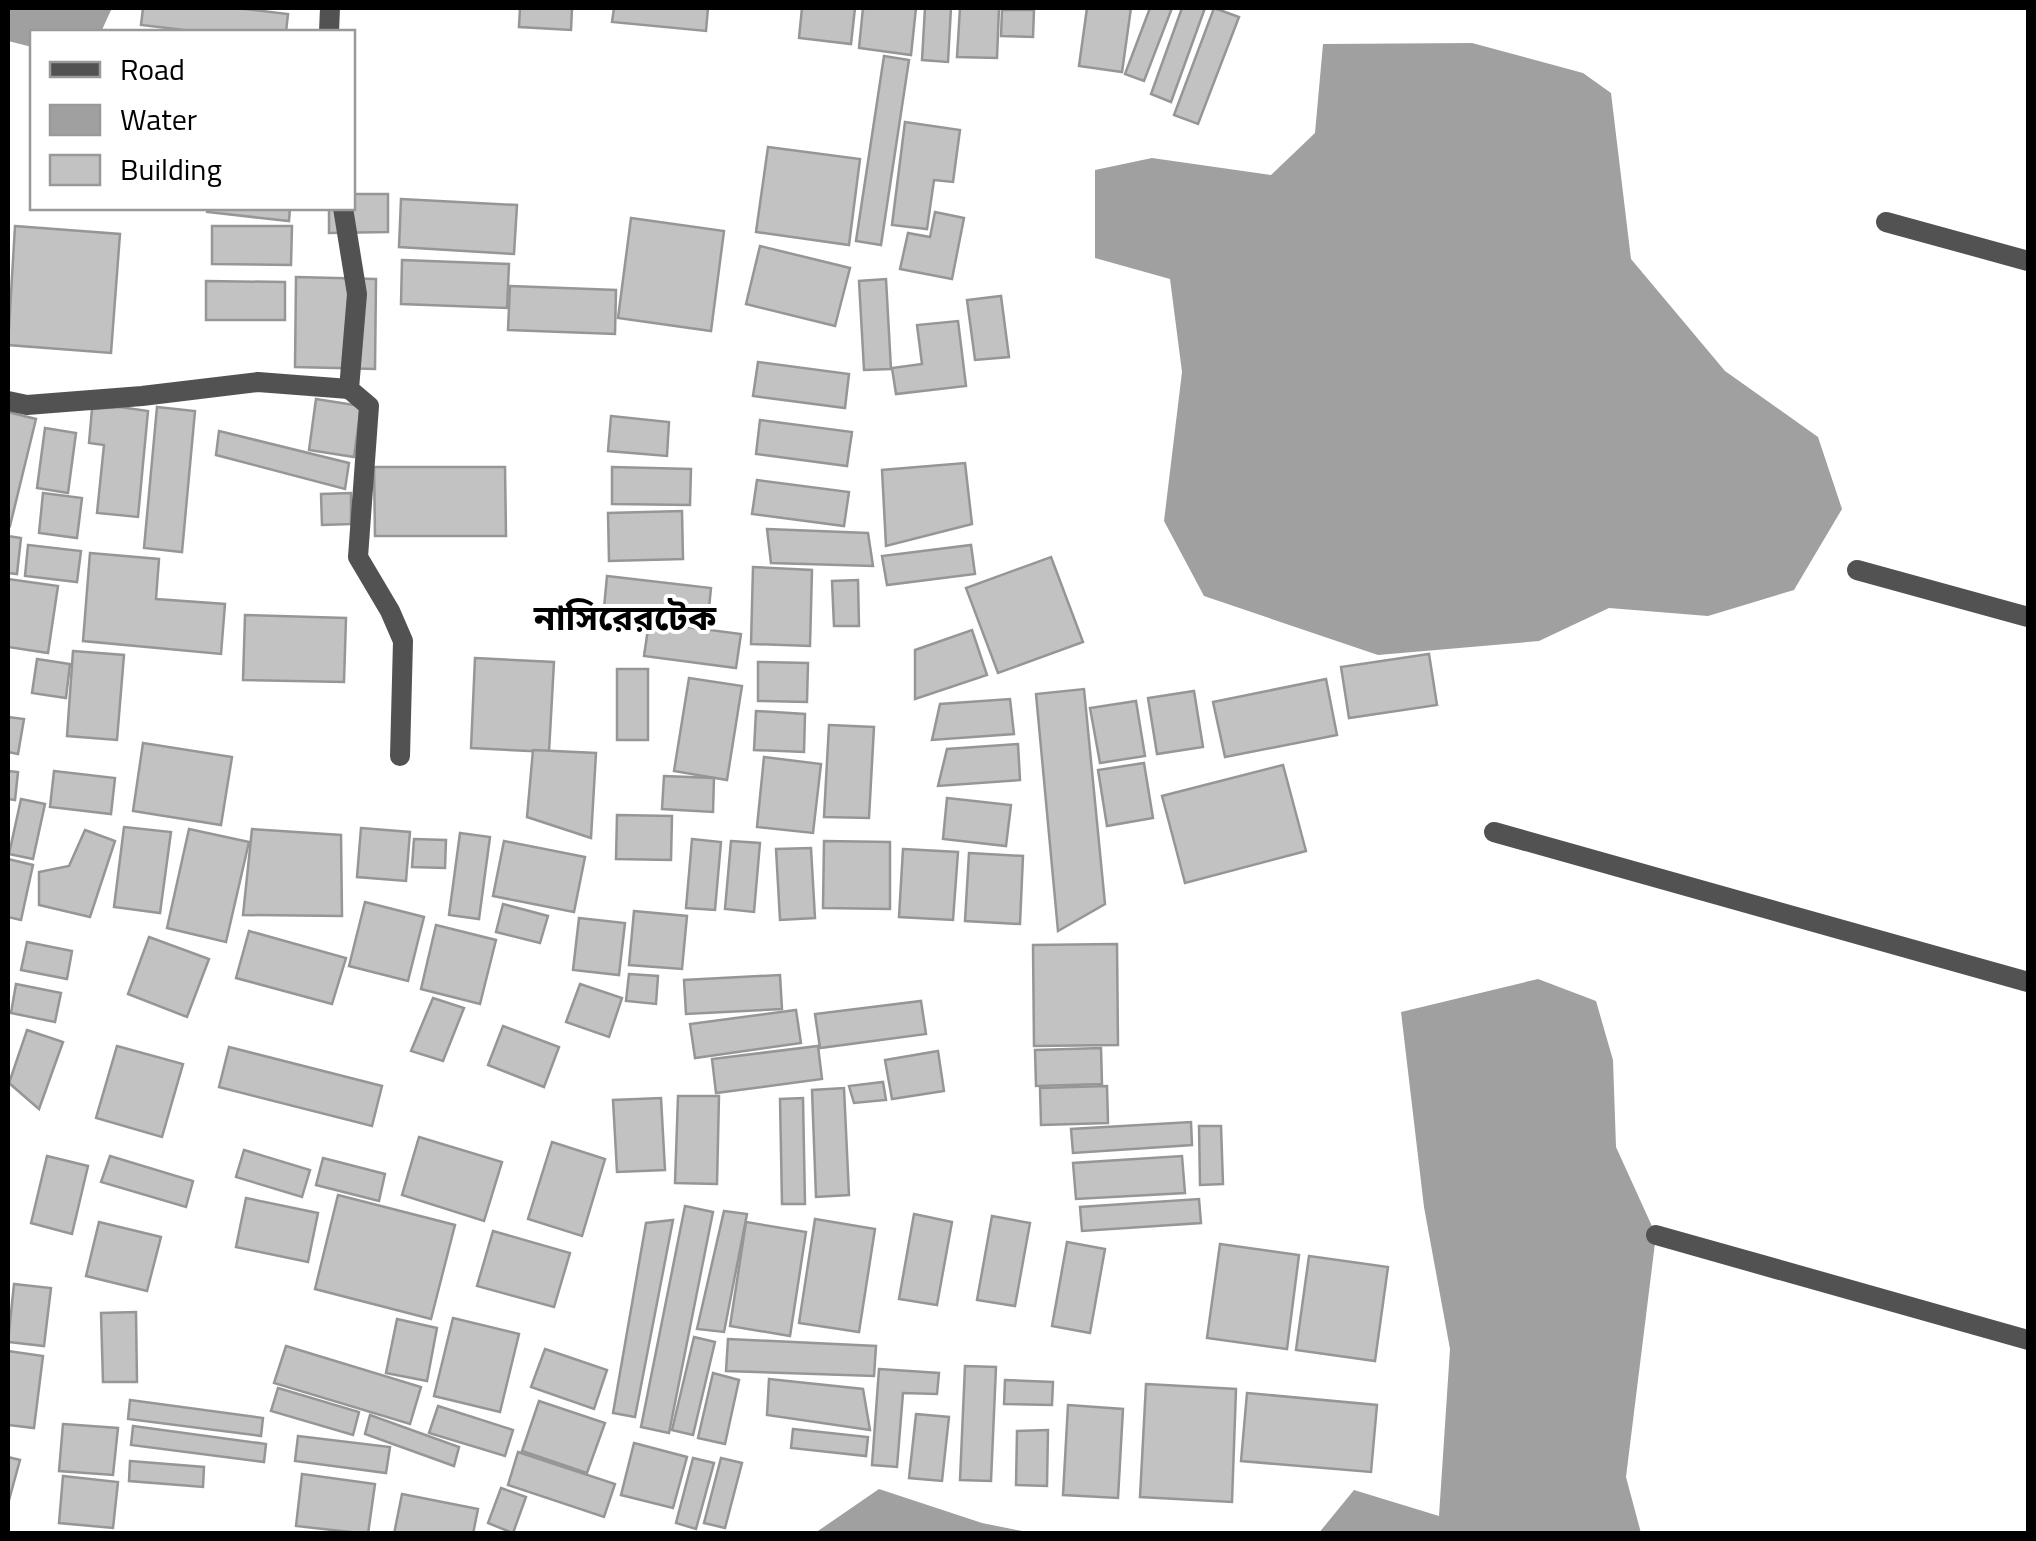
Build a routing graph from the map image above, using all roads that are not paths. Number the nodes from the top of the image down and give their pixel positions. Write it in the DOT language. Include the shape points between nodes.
graph roads {
  1 [pos="343,210"];
  2 [pos="1886,222"];
  3 [pos="2028,261"];
  4 [pos="349,389"];
  5 [pos="8,401"];
  6 [pos="1858,570"];
  7 [pos="2028,617"];
  8 [pos="400,756"];
  9 [pos="1494,832"];
  10 [pos="2028,982"];
  11 [pos="1656,1236"];
  12 [pos="2028,1340"];
  1 -- 4 [label="street" via="357,294"];
  2 -- 3 [label="street"];
  4 -- 5 [label="street" via="258,382 28,405"];
  4 -- 8 [label="street" via="369,406 358,557 403,641"];
  6 -- 7 [label="street"];
  9 -- 10 [label="street"];
  11 -- 12 [label="street"];
}
